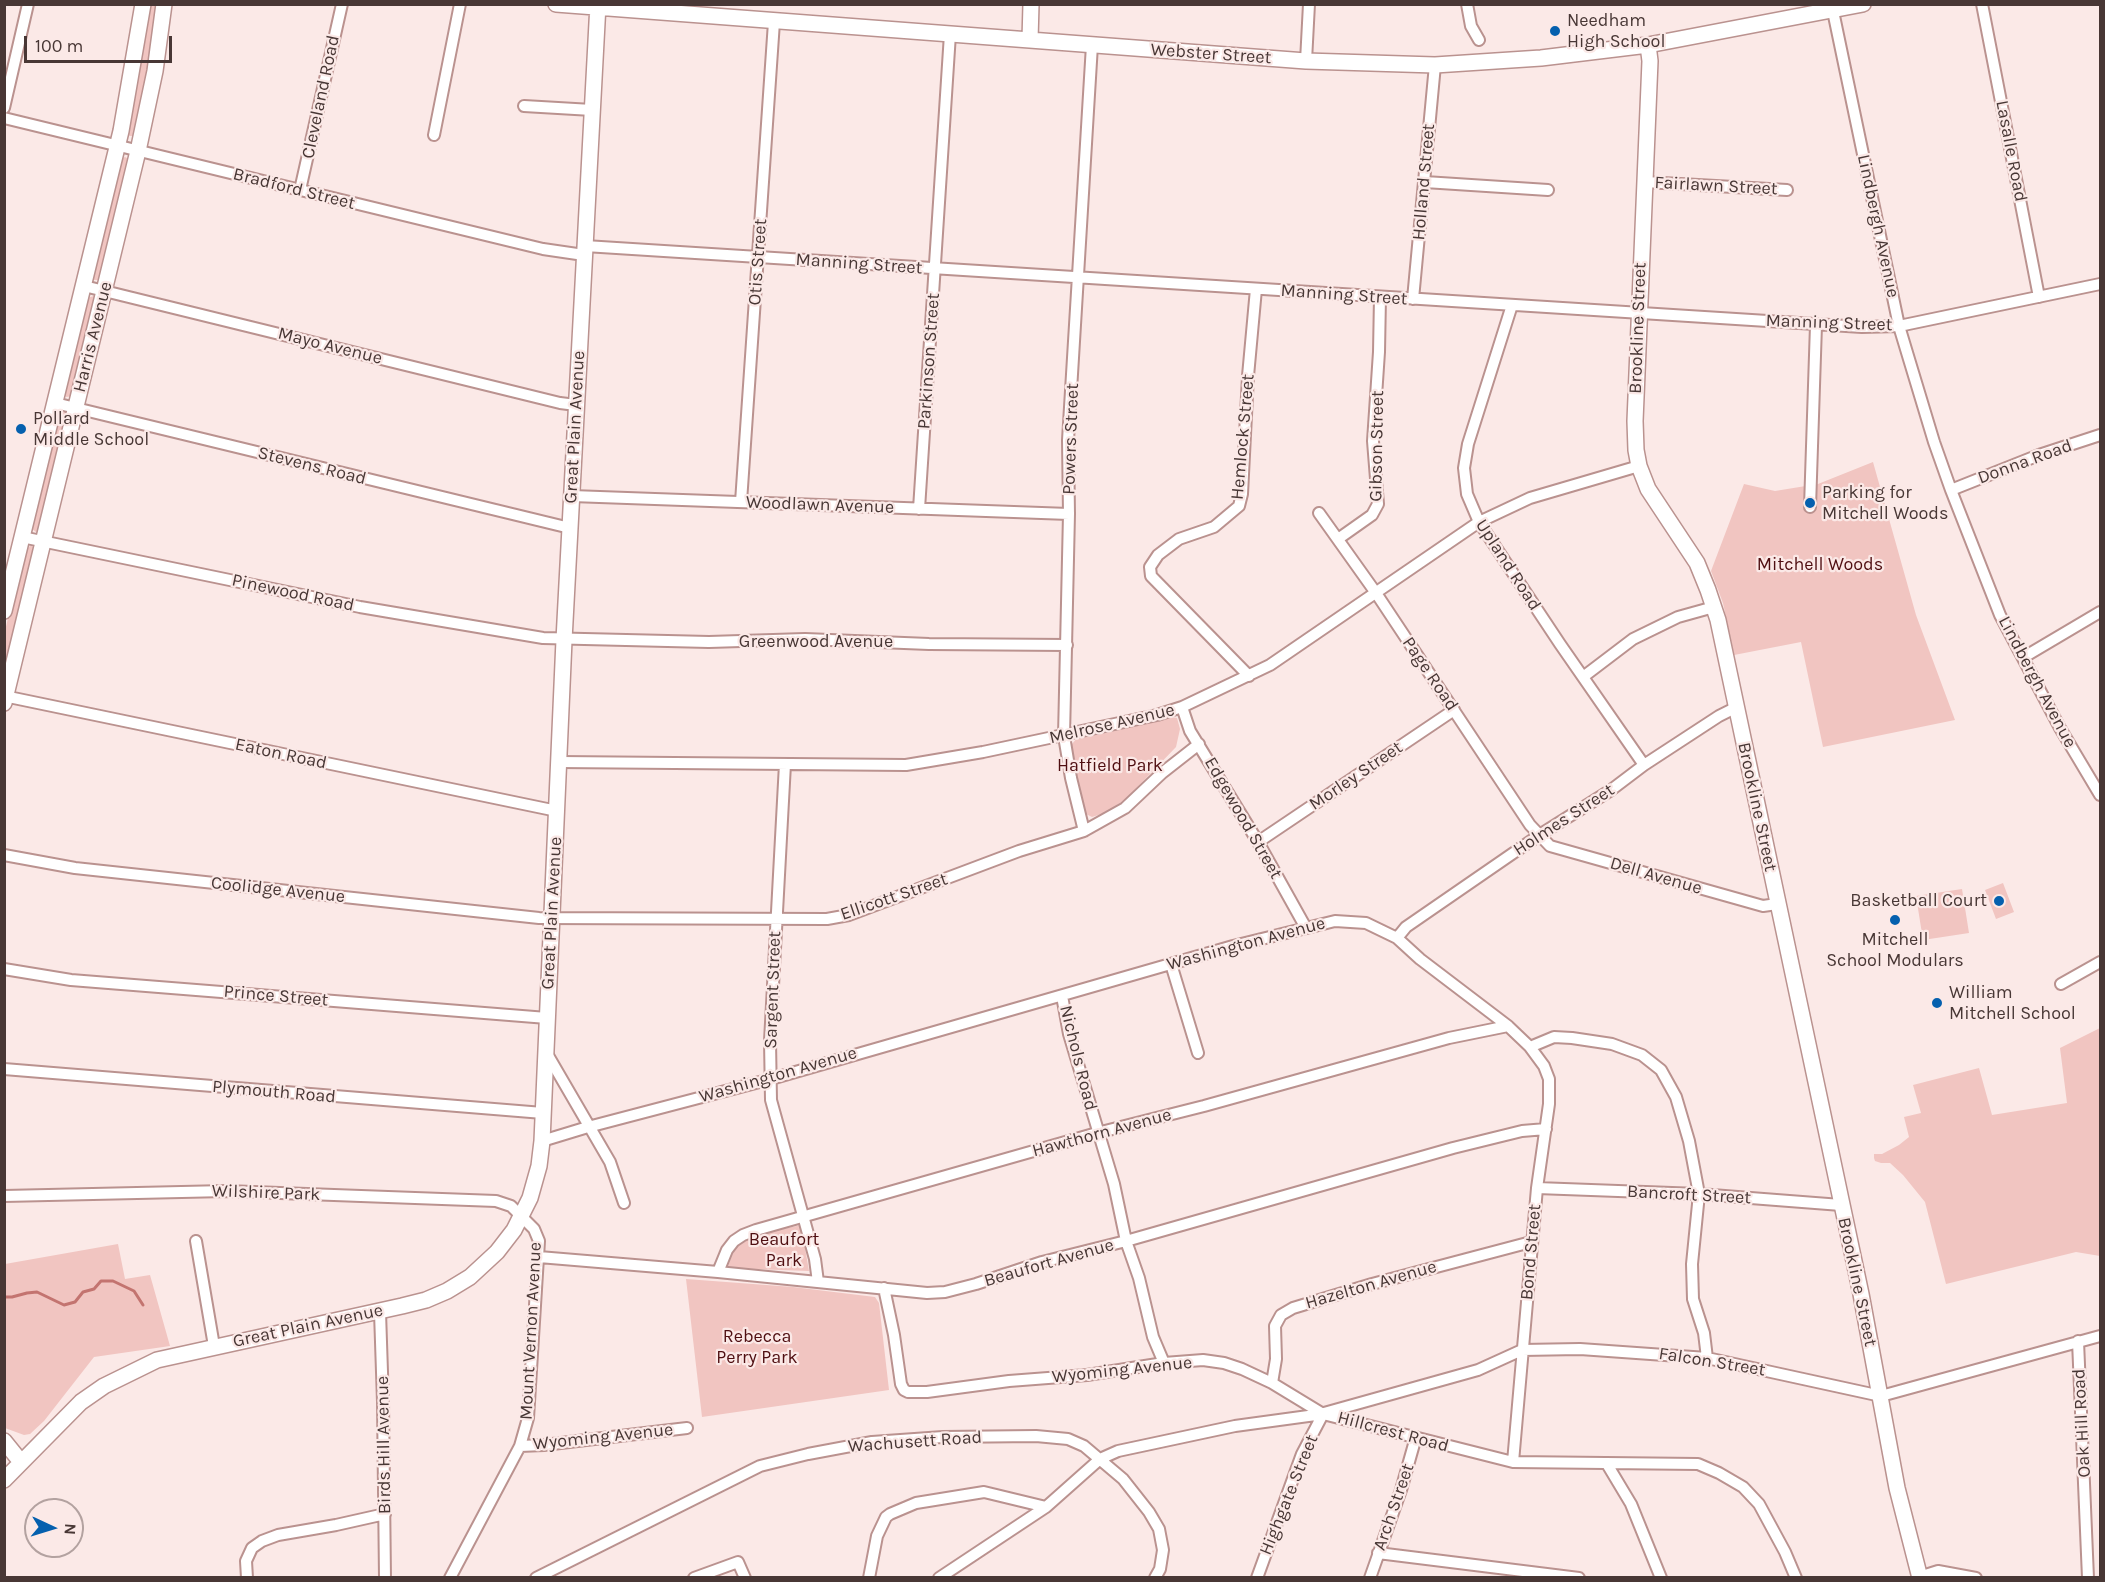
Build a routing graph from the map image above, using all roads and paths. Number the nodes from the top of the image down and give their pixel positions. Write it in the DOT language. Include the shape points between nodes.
graph roads {
  1 [pos="28,4"];
  2 [pos="143,4"];
  3 [pos="164,4"];
  4 [pos="342,4"];
  5 [pos="460,4"];
  6 [pos="556,4"];
  7 [pos="1031,4"];
  8 [pos="1310,4"];
  9 [pos="1467,4"];
  10 [pos="1863,4"];
  11 [pos="1982,4"];
  12 [pos="597,7"];
  13 [pos="1833,11"];
  14 [pos="774,22"];
  15 [pos="950,34"];
  16 [pos="1030,40"];
  17 [pos="1479,40"];
  18 [pos="1092,45"];
  19 [pos="1648,45"];
  20 [pos="1306,61"];
  21 [pos="1435,65"];
  22 [pos="524,106"];
  23 [pos="4,108"];
  24 [pos="592,110"];
  25 [pos="4,118"];
  26 [pos="434,135"];
  27 [pos="117,146"];
  28 [pos="138,151"];
  29 [pos="1425,182"];
  30 [pos="1645,182"];
  31 [pos="300,190"];
  32 [pos="1548,190"];
  33 [pos="1787,190"];
  34 [pos="584,250"];
  35 [pos="758,257"];
  36 [pos="935,269"];
  37 [pos="1079,278"];
  38 [pos="2100,284"];
  39 [pos="84,286"];
  40 [pos="1256,289"];
  41 [pos="104,291"];
  42 [pos="1380,297"];
  43 [pos="2039,297"];
  44 [pos="1413,299"];
  45 [pos="1512,305"];
  46 [pos="1639,314"];
  47 [pos="1816,325"];
  48 [pos="1899,326"];
  49 [pos="55,403"];
  50 [pos="576,405"];
  51 [pos="76,408"];
  52 [pos="2100,435"];
  53 [pos="1639,466"];
  54 [pos="1951,490"];
  55 [pos="572,496"];
  56 [pos="741,502"];
  57 [pos="1810,507"];
  58 [pos="919,509"];
  59 [pos="1319,513"];
  60 [pos="1069,514"];
  61 [pos="1479,522"];
  62 [pos="570,528"];
  63 [pos="22,537"];
  64 [pos="1338,539"];
  65 [pos="44,542"];
  66 [pos="1376,593"];
  67 [pos="1714,607"];
  68 [pos="4,611"];
  69 [pos="2100,612"];
  70 [pos="564,640"];
  71 [pos="1067,645"];
  72 [pos="2024,657"];
  73 [pos="1249,676"];
  74 [pos="1583,677"];
  75 [pos="5,698"];
  76 [pos="1182,707"];
  77 [pos="1736,708"];
  78 [pos="1454,710"];
  79 [pos="1064,736"];
  80 [pos="1199,744"];
  81 [pos="559,762"];
  82 [pos="785,764"];
  83 [pos="1644,765"];
  84 [pos="2100,795"];
  85 [pos="557,812"];
  86 [pos="1084,831"];
  87 [pos="1538,836"];
  88 [pos="1258,842"];
  89 [pos="4,855"];
  90 [pos="1777,904"];
  91 [pos="552,919"];
  92 [pos="776,919"];
  93 [pos="1306,928"];
  94 [pos="1396,938"];
  95 [pos="2100,962"];
  96 [pos="1171,964"];
  97 [pos="4,969"];
  98 [pos="2061,984"];
  99 [pos="1062,996"];
  100 [pos="548,1018"];
  101 [pos="1508,1026"];
  102 [pos="1530,1047"];
  103 [pos="546,1051"];
  104 [pos="1198,1053"];
  105 [pos="4,1070"];
  106 [pos="771,1079"];
  107 [pos="543,1113"];
  108 [pos="588,1127"];
  109 [pos="1546,1129"];
  110 [pos="1097,1132"];
  111 [pos="542,1141"];
  112 [pos="1537,1188"];
  113 [pos="1699,1194"];
  114 [pos="4,1196"];
  115 [pos="624,1203"];
  116 [pos="1841,1205"];
  117 [pos="522,1216"];
  118 [pos="804,1217"];
  119 [pos="1126,1240"];
  120 [pos="196,1241"];
  121 [pos="1531,1242"];
  122 [pos="539,1257"];
  123 [pos="718,1272"];
  124 [pos="818,1282"];
  125 [pos="884,1288"];
  126 [pos="380,1312"];
  127 [pos="2100,1336"];
  128 [pos="2078,1341"];
  129 [pos="214,1346"];
  130 [pos="1522,1350"];
  131 [pos="1707,1358"];
  132 [pos="1164,1363"];
  133 [pos="1272,1383"];
  134 [pos="1881,1396"];
  135 [pos="1323,1414"];
  136 [pos="687,1428"];
  137 [pos="1416,1437"];
  138 [pos="4,1442"];
  139 [pos="520,1446"];
  140 [pos="1100,1459"];
  141 [pos="21,1462"];
  142 [pos="1513,1462"];
  143 [pos="1607,1464"];
  144 [pos="5,1479"];
  145 [pos="1046,1507"];
  146 [pos="385,1514"];
  147 [pos="1378,1553"];
  148 [pos="1660,1577"];
  149 [pos="1920,1577"];
  150 [pos="247,1578"];
  151 [pos="385,1578"];
  152 [pos="450,1578"];
  153 [pos="536,1578"];
  154 [pos="694,1578"];
  155 [pos="745,1578"];
  156 [pos="869,1578"];
  157 [pos="939,1578"];
  158 [pos="1155,1578"];
  159 [pos="1257,1578"];
  160 [pos="1370,1578"];
  161 [pos="1579,1578"];
  162 [pos="1796,1578"];
  163 [pos="1976,1578"];
  164 [pos="2088,1578"];
  1 -- 23 [label="street"];
  2 -- 27 [label="street, Harris Avenue"];
  3 -- 28 [label="street, Harris Avenue"];
  4 -- 31 [label="street, Cleveland Road"];
  5 -- 26 [label="street"];
  6 -- 12 [label="street, Webster Street"];
  7 -- 16 [label="street"];
  8 -- 20 [label="street"];
  9 -- 17 [label="street" via="1471,27"];
  10 -- 13 [label="street, Webster Street"];
  11 -- 43 [label="street, Lasalle Road"];
  12 -- 14 [label="street, Webster Street"];
  12 -- 24 [label="street, Great Plain Avenue"];
  13 -- 19 [label="street, Webster Street"];
  13 -- 48 [label="street, Lindbergh Avenue"];
  14 -- 15 [label="street, Webster Street"];
  14 -- 35 [label="street, Otis Street"];
  15 -- 16 [label="street, Webster Street"];
  15 -- 36 [label="street, Parkinson Street"];
  16 -- 18 [label="street, Webster Street"];
  18 -- 20 [label="street, Webster Street"];
  18 -- 37 [label="street, Powers Street"];
  19 -- 21 [label="street, Webster Street"];
  19 -- 30 [label="street, Brookline Street"];
  20 -- 21 [label="street, Webster Street"];
  21 -- 29 [label="street, Holland Street"];
  22 -- 24 [label="street"];
  24 -- 34 [label="street, Great Plain Avenue"];
  25 -- 27 [label="street, Bradford Street"];
  27 -- 28 [label="street, Bradford Street"];
  27 -- 39 [label="street, Harris Avenue"];
  28 -- 31 [label="street, Bradford Street"];
  28 -- 41 [label="street, Harris Avenue"];
  29 -- 32 [label="street"];
  29 -- 44 [label="street, Holland Street"];
  30 -- 33 [label="street, Fairlawn Street"];
  30 -- 46 [label="street, Brookline Street"];
  31 -- 34 [label="street, Bradford Street" via="543,249"];
  34 -- 35 [label="street, Manning Street"];
  34 -- 50 [label="street, Great Plain Avenue"];
  35 -- 36 [label="street, Manning Street"];
  35 -- 56 [label="street, Otis Street"];
  36 -- 37 [label="street, Manning Street"];
  36 -- 58 [label="street, Parkinson Street"];
  37 -- 40 [label="street, Manning Street"];
  37 -- 60 [label="street, Powers Street" via="1068,440"];
  38 -- 43 [label="street, Manning Street"];
  39 -- 41 [label="street, Mayo Avenue"];
  39 -- 49 [label="street, Harris Avenue"];
  40 -- 42 [label="street, Manning Street"];
  40 -- 73 [label="street, Hemlock Street" via="1239,506 1215,527 1179,539 1158,555 1150,567 1151,576"];
  41 -- 50 [label="street, Mayo Avenue"];
  41 -- 51 [label="street, Harris Avenue"];
  42 -- 44 [label="street, Manning Street"];
  42 -- 64 [label="street, Gibson Street" via="1373,441 1378,504 1372,515"];
  43 -- 48 [label="street, Manning Street"];
  44 -- 45 [label="street, Manning Street"];
  45 -- 46 [label="street, Manning Street"];
  45 -- 61 [label="street, Upland Road" via="1464,468 1467,494"];
  46 -- 47 [label="street, Manning Street"];
  46 -- 53 [label="street, Brookline Street" via="1635,421"];
  47 -- 48 [label="street, Manning Street"];
  47 -- 57 [label="street"];
  48 -- 54 [label="street, Lindbergh Avenue"];
  49 -- 51 [label="street, Stevens Road"];
  49 -- 63 [label="street, Harris Avenue"];
  50 -- 55 [label="street, Great Plain Avenue"];
  51 -- 62 [label="street, Stevens Road"];
  51 -- 65 [label="street, Harris Avenue"];
  52 -- 54 [label="street, Donna Road"];
  53 -- 61 [label="street, Melrose Avenue" via="1530,498"];
  53 -- 67 [label="street, Brookline Street" via="1654,500 1697,563"];
  54 -- 72 [label="street, Lindbergh Avenue" via="2000,615"];
  55 -- 56 [label="street, Woodlawn Avenue"];
  55 -- 62 [label="street, Great Plain Avenue"];
  56 -- 58 [label="street, Woodlawn Avenue"];
  58 -- 60 [label="street, Woodlawn Avenue"];
  59 -- 64 [label="street, Page Road"];
  60 -- 71 [label="street, Powers Street"];
  61 -- 66 [label="street, Melrose Avenue"];
  61 -- 74 [label="street, Upland Road"];
  62 -- 70 [label="street, Great Plain Avenue"];
  63 -- 65 [label="street, Pinewood Road"];
  63 -- 68 [label="street, Harris Avenue"];
  64 -- 66 [label="street, Page Road"];
  65 -- 70 [label="street, Pinewood Road" via="360,607"];
  65 -- 75 [label="street, Harris Avenue"];
  66 -- 73 [label="street, Melrose Avenue"];
  66 -- 78 [label="street, Page Road"];
  67 -- 74 [label="street" via="1678,617 1633,639"];
  67 -- 77 [label="street, Brookline Street"];
  69 -- 72 [label="street"];
  70 -- 71 [label="street, Greenwood Avenue" via="805,639"];
  70 -- 81 [label="street, Great Plain Avenue"];
  71 -- 79 [label="street, Powers Street"];
  72 -- 84 [label="street, Lindbergh Avenue"];
  73 -- 76 [label="street, Melrose Avenue"];
  74 -- 83 [label="street, Upland Road"];
  75 -- 85 [label="street, Eaton Road"];
  76 -- 79 [label="street, Melrose Avenue"];
  76 -- 80 [label="street, Edgewood Street"];
  77 -- 83 [label="street, Holmes Street"];
  77 -- 90 [label="street, Brookline Street"];
  78 -- 87 [label="street, Page Road"];
  78 -- 88 [label="street, Morley Street"];
  79 -- 82 [label="street, Melrose Avenue" via="927,763"];
  79 -- 86 [label="street, Powers Street"];
  80 -- 86 [label="street, Ellicott Street" via="1125,808"];
  80 -- 88 [label="street, Edgewood Street"];
  81 -- 82 [label="street, Melrose Avenue"];
  81 -- 85 [label="street, Great Plain Avenue"];
  82 -- 92 [label="street, Sargent Street"];
  83 -- 87 [label="street, Holmes Street"];
  85 -- 91 [label="street, Great Plain Avenue"];
  86 -- 92 [label="street, Ellicott Street" via="1019,851 849,915"];
  87 -- 90 [label="street, Dell Avenue" via="1551,846 1763,906"];
  87 -- 94 [label="street, Holmes Street" via="1406,927"];
  88 -- 93 [label="street, Edgewood Street"];
  89 -- 91 [label="street, Coolidge Avenue" via="75,868"];
  90 -- 116 [label="street, Brookline Street"];
  91 -- 92 [label="street, Ellicott Street"];
  91 -- 100 [label="street, Great Plain Avenue"];
  92 -- 106 [label="street, Sargent Street"];
  93 -- 94 [label="street, Washington Avenue" via="1335,921 1366,923"];
  93 -- 96 [label="street, Washington Avenue"];
  94 -- 101 [label="street, Washington Avenue"];
  95 -- 98 [label="street"];
  96 -- 99 [label="street, Washington Avenue"];
  96 -- 104 [label="street"];
  97 -- 100 [label="street, Prince Street" via="71,980"];
  99 -- 106 [label="street, Washington Avenue"];
  99 -- 110 [label="street, Nichols Road"];
  100 -- 103 [label="street, Great Plain Avenue"];
  101 -- 102 [label="street, Washington Avenue"];
  101 -- 110 [label="street, Hawthorn Avenue" via="1449,1038"];
  102 -- 109 [label="street, Bond Street" via="1549,1079"];
  102 -- 113 [label="street" via="1554,1038 1612,1044 1642,1055 1661,1070 1676,1096"];
  103 -- 107 [label="street, Great Plain Avenue"];
  103 -- 108 [label="street"];
  105 -- 107 [label="street, Plymouth Road"];
  106 -- 108 [label="street, Washington Avenue"];
  106 -- 118 [label="street, Sargent Street" via="771,1100"];
  107 -- 111 [label="street, Great Plain Avenue"];
  108 -- 111 [label="street, Washington Avenue"];
  108 -- 115 [label="street" via="610,1162"];
  109 -- 112 [label="street, Bond Street"];
  109 -- 119 [label="street, Beaufort Avenue" via="1453,1148"];
  110 -- 118 [label="street, Hawthorn Avenue"];
  110 -- 119 [label="street, Nichols Road"];
  111 -- 117 [label="street, Great Plain Avenue" via="534,1187"];
  112 -- 113 [label="street, Bancroft Street"];
  112 -- 121 [label="street, Bond Street"];
  113 -- 116 [label="street, Bancroft Street"];
  113 -- 131 [label="street" via="1693,1299"];
  114 -- 117 [label="street, Wilshire Park" via="226,1191 496,1201 511,1206"];
  116 -- 134 [label="street, Brookline Street"];
  117 -- 122 [label="street, Mount Vernon Avenue" via="536,1233"];
  117 -- 126 [label="street, Great Plain Avenue" via="503,1245 470,1277 432,1298"];
  118 -- 123 [label="street, Hawthorn Avenue" via="743,1235 727,1250"];
  118 -- 124 [label="street, Sargent Street"];
  119 -- 125 [label="street, Beaufort Avenue" via="945,1292"];
  119 -- 132 [label="street, Nichols Road"];
  120 -- 129 [label="street"];
  121 -- 130 [label="street, Bond Street"];
  121 -- 133 [label="street, Hazelton Avenue" via="1293,1308 1281,1315 1275,1326"];
  122 -- 123 [label="street, Beaufort Avenue"];
  122 -- 139 [label="street, Mount Vernon Avenue" via="528,1418"];
  123 -- 124 [label="street, Beaufort Avenue"];
  124 -- 125 [label="street, Beaufort Avenue"];
  125 -- 132 [label="street, Wyoming Avenue" via="901,1384 908,1392 1087,1375"];
  126 -- 129 [label="street, Great Plain Avenue"];
  126 -- 146 [label="street, Birds Hill Avenue"];
  127 -- 128 [label="street, Falcon Street"];
  128 -- 134 [label="street, Falcon Street"];
  128 -- 164 [label="street, Oak Hill Road"];
  129 -- 141 [label="street, Great Plain Avenue" via="157,1360 104,1386 81,1402"];
  130 -- 131 [label="street, Falcon Street" via="1580,1349"];
  130 -- 135 [label="street, Falcon Street" via="1478,1370"];
  130 -- 142 [label="street, Bond Street"];
  131 -- 134 [label="street, Falcon Street"];
  132 -- 133 [label="street, Wyoming Avenue" via="1224,1363"];
  133 -- 135 [label="street, Wyoming Avenue"];
  134 -- 149 [label="street, Brookline Street"];
  135 -- 137 [label="street, Hillcrest Road"];
  135 -- 140 [label="street, Hillcrest Road" via="1174,1437"];
  135 -- 159 [label="street, Highgate Street" via="1302,1454"];
  136 -- 139 [label="street, Wyoming Avenue"];
  137 -- 142 [label="street, Hillcrest Road"];
  137 -- 147 [label="street, Arch Street"];
  138 -- 141 [label="street"];
  139 -- 152 [label="street, Mount Vernon Avenue"];
  140 -- 145 [label="street, Hillcrest Road"];
  140 -- 153 [label="street, Wachusett Road" via="1068,1438 1036,1436 872,1442 808,1454 760,1466"];
  140 -- 158 [label="street, Wachusett Road" via="1123,1479 1159,1529 1163,1550"];
  141 -- 144 [label="street, Great Plain Avenue"];
  142 -- 143 [label="street, Hillcrest Road"];
  143 -- 148 [label="street" via="1631,1504"];
  143 -- 162 [label="street, Hillcrest Road" via="1698,1464 1743,1487 1759,1504"];
  145 -- 156 [label="street" via="984,1492 916,1503 886,1517 877,1536"];
  145 -- 157 [label="street, Hillcrest Road"];
  146 -- 150 [label="street" via="262,1541 252,1548 246,1561"];
  146 -- 151 [label="street, Birds Hill Avenue"];
  147 -- 160 [label="street, Arch Street"];
  147 -- 161 [label="street"];
  149 -- 163 [label="street" via="1938,1571"];
  154 -- 155 [label="street" via="738,1562"];
}
